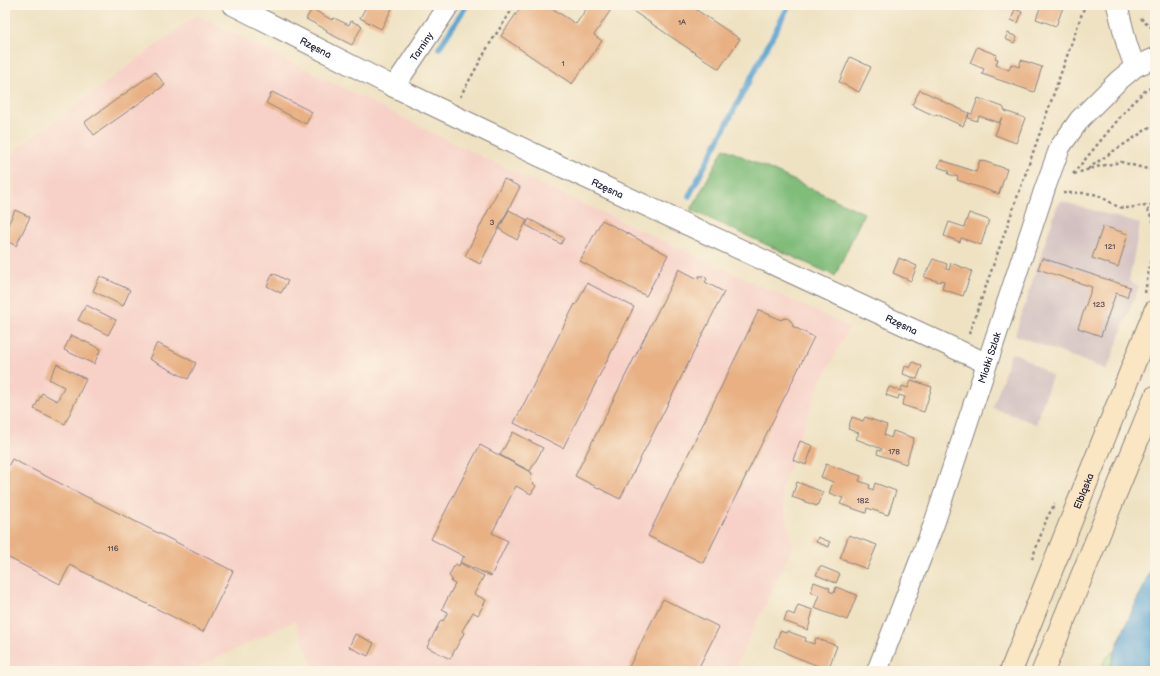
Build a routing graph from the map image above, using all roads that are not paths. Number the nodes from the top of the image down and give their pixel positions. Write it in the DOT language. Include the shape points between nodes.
graph roads {
  1 [pos="233,5"];
  2 [pos="448,5"];
  3 [pos="1117,5"];
  4 [pos="1155,58"];
  5 [pos="1136,67"];
  6 [pos="394,87"];
  7 [pos="1155,312"];
  8 [pos="986,363"];
  9 [pos="1155,397"];
  10 [pos="877,671"];
  11 [pos="1011,671"];
  12 [pos="1044,671"];
  1 -- 6 [label="street, Rzęsna"];
  2 -- 6 [label="street, Tarniny"];
  3 -- 5 [label="street" via="1127,45"];
  4 -- 5 [label="street, Miałki Szlak"];
  5 -- 8 [label="street, Miałki Szlak" via="1080,119 1060,147"];
  6 -- 8 [label="street, Rzęsna"];
  7 -- 11 [label="main road, Elbląska"];
  8 -- 10 [label="street, Miałki Szlak" via="934,524"];
  9 -- 12 [label="main road"];
}
